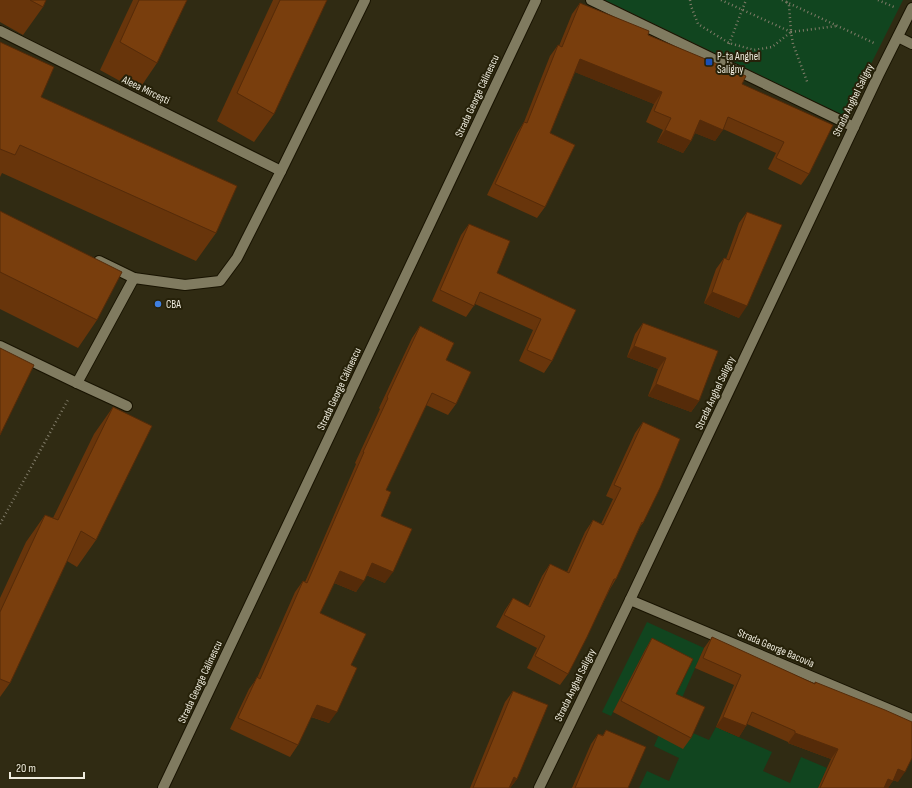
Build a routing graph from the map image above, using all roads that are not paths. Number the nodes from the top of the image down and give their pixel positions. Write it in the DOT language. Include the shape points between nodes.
graph roads {
  1 [pos="365,0"];
  2 [pos="536,0"];
  3 [pos="590,0"];
  4 [pos="912,8"];
  5 [pos="0,31"];
  6 [pos="898,37"];
  7 [pos="912,44"];
  8 [pos="854,127"];
  9 [pos="281,171"];
  10 [pos="92,257"];
  11 [pos="134,278"];
  12 [pos="0,346"];
  13 [pos="77,383"];
  14 [pos="128,406"];
  15 [pos="630,600"];
  16 [pos="912,720"];
  17 [pos="163,788"];
  18 [pos="539,788"];
  1 -- 9 [label="street"];
  2 -- 17 [label="street, Strada George Călinescu"];
  3 -- 8 [label="street"];
  4 -- 6 [label="street, Strada Anghel Saligny"];
  5 -- 9 [label="street, Aleea Mircești"];
  6 -- 7 [label="street"];
  6 -- 8 [label="street, Strada Anghel Saligny"];
  8 -- 15 [label="street, Strada Anghel Saligny"];
  9 -- 11 [label="street" via="237,258 220,281 185,285"];
  10 -- 11 [label="street"];
  11 -- 13 [label="street"];
  12 -- 13 [label="street"];
  13 -- 14 [label="street"];
  15 -- 16 [label="street, Strada George Bacovia"];
  15 -- 18 [label="street, Strada Anghel Saligny"];
}
